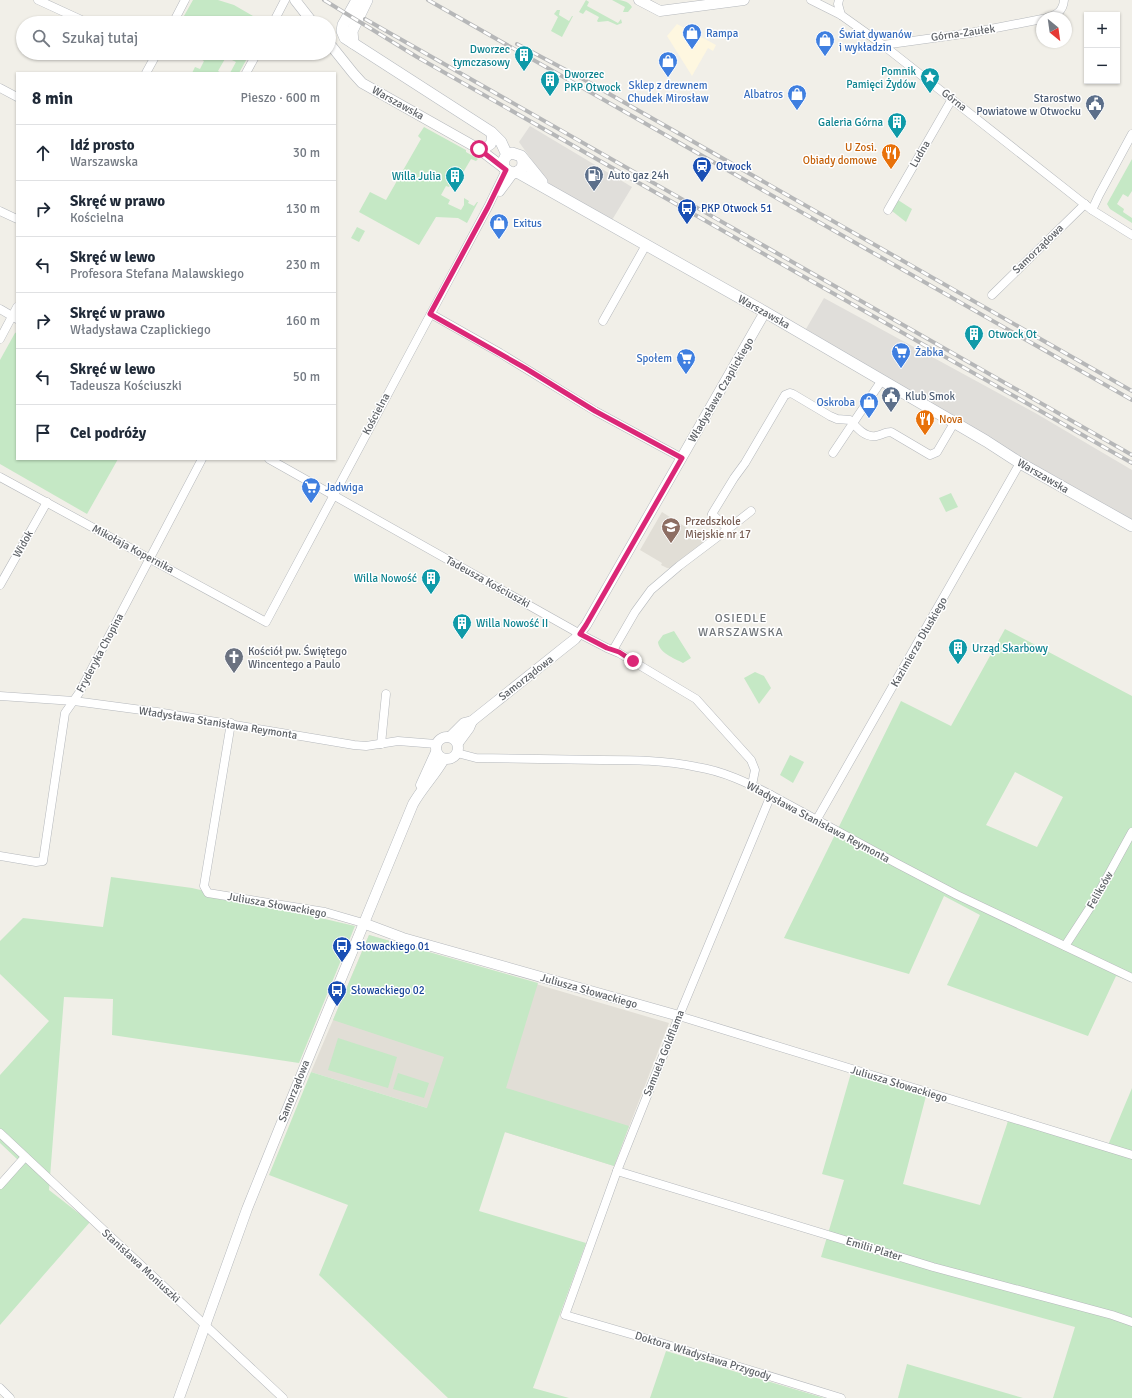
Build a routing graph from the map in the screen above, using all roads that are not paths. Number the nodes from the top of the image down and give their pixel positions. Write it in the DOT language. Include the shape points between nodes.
graph roads {
  1 [pos="38,0"];
  2 [pos="185,0"];
  3 [pos="285,0"];
  4 [pos="295,0"];
  5 [pos="356,0"];
  6 [pos="368,0"];
  7 [pos="639,0"];
  8 [pos="744,0"];
  9 [pos="811,0"];
  10 [pos="839,0"];
  11 [pos="1064,0"];
  12 [pos="1059,12"];
  13 [pos="841,15"];
  14 [pos="73,16"];
  15 [pos="177,16"];
  16 [pos="277,16"];
  17 [pos="308,16"];
  18 [pos="1036,20"];
  19 [pos="353,43"];
  20 [pos="883,45"];
  21 [pos="336,51"];
  22 [pos="151,60"];
  23 [pos="253,60"];
  24 [pos="146,72"];
  25 [pos="247,72"];
  26 [pos="0,88"];
  27 [pos="16,96"];
  28 [pos="952,99"];
  29 [pos="491,132"];
  30 [pos="1132,134"];
  31 [pos="479,149"];
  32 [pos="512,163"];
  33 [pos="1085,204"];
  34 [pos="888,210"];
  35 [pos="1092,210"];
  36 [pos="0,211"];
  37 [pos="16,219"];
  38 [pos="1132,235"];
  39 [pos="646,245"];
  40 [pos="992,295"];
  41 [pos="0,310"];
  42 [pos="765,312"];
  43 [pos="430,314"];
  44 [pos="14,318"];
  45 [pos="603,321"];
  46 [pos="0,338"];
  47 [pos="882,380"];
  48 [pos="853,423"];
  49 [pos="954,423"];
  50 [pos="833,453"];
  51 [pos="682,458"];
  52 [pos="201,460"];
  53 [pos="272,460"];
  54 [pos="1020,463"];
  55 [pos="0,477"];
  56 [pos="333,495"];
  57 [pos="47,502"];
  58 [pos="751,511"];
  59 [pos="1132,526"];
  60 [pos="728,529"];
  61 [pos="150,558"];
  62 [pos="0,585"];
  63 [pos="266,622"];
  64 [pos="580,634"];
  65 [pos="613,650"];
  66 [pos="386,694"];
  67 [pos="0,696"];
  68 [pos="74,701"];
  69 [pos="232,723"];
  70 [pos="381,744"];
  71 [pos="455,744"];
  72 [pos="438,752"];
  73 [pos="752,785"];
  74 [pos="771,795"];
  75 [pos="817,819"];
  76 [pos="1132,832"];
  77 [pos="0,856"];
  78 [pos="363,923"];
  79 [pos="1065,946"];
  80 [pos="1132,978"];
  81 [pos="679,1016"];
  82 [pos="0,1134"];
  83 [pos="1132,1155"];
  84 [pos="24,1157"];
  85 [pos="616,1171"];
  86 [pos="0,1186"];
  87 [pos="565,1315"];
  88 [pos="1132,1322"];
  89 [pos="205,1326"];
  90 [pos="0,1388"];
  91 [pos="10,1398"];
  92 [pos="179,1398"];
  93 [pos="282,1398"];
  94 [pos="840,1398"];
  1 -- 14 [label="street"];
  2 -- 15 [label="street"];
  3 -- 16 [label="street"];
  4 -- 17 [label="street"];
  5 -- 19 [label="main road" via="342,31 345,38"];
  6 -- 19 [label="main road" via="354,24"];
  7 -- 8 [label="street" via="660,11"];
  9 -- 13 [label="street, Górna"];
  10 -- 13 [label="street"];
  11 -- 12 [label="street"];
  13 -- 20 [label="street, Górna"];
  18 -- 20 [label="street, Górna-Zaułek" via="970,33"];
  19 -- 29 [label="main road, Warszawska"];
  20 -- 28 [label="street, Górna"];
  21 -- 31 [label="street, Warszawska" via="362,83"];
  22 -- 24 [label="street"];
  23 -- 25 [label="street"];
  26 -- 27 [label="street"];
  28 -- 33 [label="street, Górna"];
  28 -- 34 [label="street, Ludna"];
  29 -- 31 [label="street" via="491,144"];
  29 -- 32 [label="main road, Warszawska" via="508,140"];
  30 -- 35 [label="street"];
  31 -- 32 [label="street, Warszawska"];
  32 -- 39 [label="main road, Warszawska" via="548,188"];
  32 -- 43 [label="street, Kościelna"];
  33 -- 35 [label="street, Górna"];
  33 -- 40 [label="street, Samorządowa"];
  35 -- 38 [label="street, Górna"];
  36 -- 37 [label="street"];
  39 -- 42 [label="main road, Warszawska"];
  39 -- 45 [label="street"];
  41 -- 44 [label="street"];
  42 -- 47 [label="main road, Warszawska"];
  42 -- 51 [label="street, Władysława Czaplickiego"];
  43 -- 51 [label="street" via="595,411"];
  43 -- 56 [label="street, Kościelna"];
  44 -- 46 [label="street"];
  47 -- 48 [label="street"];
  47 -- 49 [label="main road, Warszawska"];
  48 -- 49 [label="street" via="871,436 891,432 933,455"];
  48 -- 50 [label="street"];
  48 -- 60 [label="street" via="848,419 836,419 793,394 785,395 712,514"];
  49 -- 54 [label="main road, Warszawska"];
  51 -- 64 [label="street, Władysława Czaplickiego"];
  52 -- 61 [label="street, Fryderyka Chopina"];
  53 -- 56 [label="street, Tadeusza Kościuszki"];
  54 -- 59 [label="main road, Warszawska"];
  54 -- 75 [label="street, Kazimierza Dłuskiego"];
  55 -- 57 [label="street, Mikołaja Kopernika"];
  56 -- 63 [label="street, Kościelna"];
  56 -- 64 [label="street, Tadeusza Kościuszki"];
  57 -- 61 [label="street, Mikołaja Kopernika"];
  57 -- 62 [label="street, Widok"];
  58 -- 60 [label="street"];
  60 -- 65 [label="street" via="651,590"];
  61 -- 63 [label="street, Mikołaja Kopernika"];
  61 -- 68 [label="street, Fryderyka Chopina"];
  64 -- 65 [label="street, Tadeusza Kościuszki"];
  64 -- 71 [label="street, Samorządowa" via="472,721"];
  65 -- 73 [label="street, Tadeusza Kościuszki" via="696,699 751,760 755,770"];
  66 -- 70 [label="street"];
  67 -- 68 [label="street, Władysława Stanisława Reymonta"];
  68 -- 69 [label="street, Władysława Stanisława Reymonta"];
  68 -- 77 [label="street, Fryderyka Chopina" via="65,713 42,862"];
  69 -- 70 [label="street, Władysława Stanisława Reymonta" via="354,745"];
  69 -- 78 [label="street, Juliusza Słowackiego" via="204,886 208,893 324,912"];
  70 -- 72 [label="street, Władysława Stanisława Reymonta" via="398,741"];
  71 -- 72 [label="street" via="451,758"];
  71 -- 72 [label="street" via="443,737 440,739"];
  71 -- 73 [label="street, Władysława Stanisława Reymonta" via="476,758 666,762 699,767"];
  72 -- 78 [label="street, Samorządowa" via="420,784 422,789 413,804"];
  73 -- 74 [label="street, Władysława Stanisława Reymonta"];
  74 -- 75 [label="street, Władysława Stanisława Reymonta"];
  74 -- 81 [label="street, Samuela Goldflama"];
  75 -- 79 [label="street, Władysława Stanisława Reymonta" via="957,895"];
  76 -- 79 [label="street, Feliksów" via="1093,903"];
  78 -- 81 [label="street, Juliusza Słowackiego" via="404,938"];
  78 -- 89 [label="street, Samorządowa" via="247,1209"];
  79 -- 80 [label="street, Władysława Stanisława Reymonta"];
  81 -- 83 [label="street, Juliusza Słowackiego"];
  81 -- 85 [label="street, Samuela Goldflama"];
  82 -- 84 [label="street, Stanisława Moniuszki"];
  84 -- 86 [label="street"];
  84 -- 89 [label="street, Stanisława Moniuszki"];
  85 -- 87 [label="street, Samuela Goldflama"];
  85 -- 88 [label="street, Emilii Plater" via="933,1267"];
  87 -- 94 [label="street, Doktora Władysława Przygody"];
  89 -- 92 [label="street, Samorządowa"];
  89 -- 93 [label="street, Stanisława Moniuszki"];
  90 -- 91 [label="street"];
}
